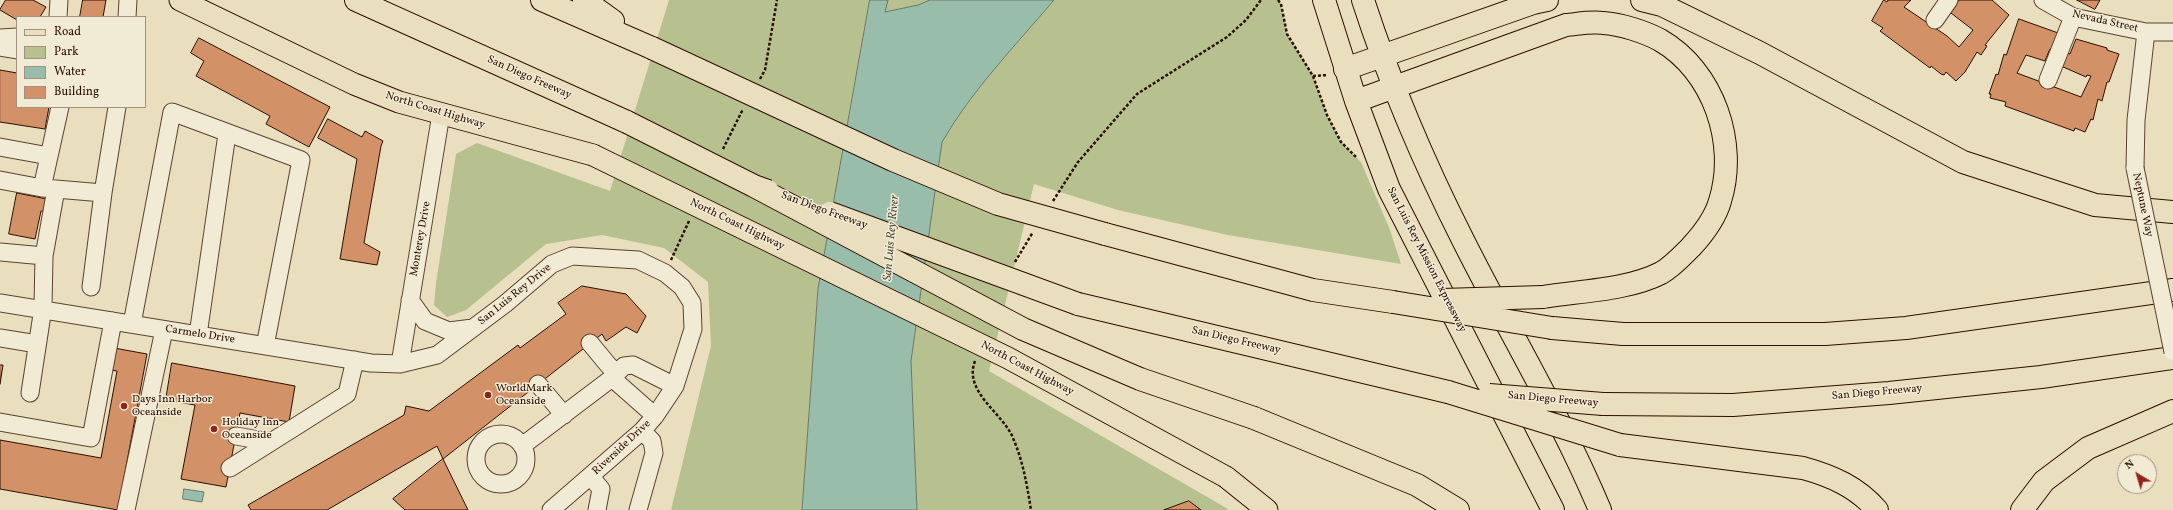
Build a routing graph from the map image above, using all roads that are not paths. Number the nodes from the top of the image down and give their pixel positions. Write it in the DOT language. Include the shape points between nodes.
graph roads {
  1 [pos="59,0"];
  2 [pos="128,0"];
  3 [pos="180,0"];
  4 [pos="356,0"];
  5 [pos="542,0"];
  6 [pos="584,0"];
  7 [pos="1324,0"];
  8 [pos="1363,0"];
  9 [pos="1547,0"];
  10 [pos="1642,0"];
  11 [pos="1664,0"];
  12 [pos="1949,0"];
  13 [pos="2043,0"];
  14 [pos="58,16"];
  15 [pos="127,16"];
  16 [pos="2073,17"];
  17 [pos="1935,20"];
  18 [pos="2146,32"];
  19 [pos="2173,32"];
  20 [pos="16,37"];
  21 [pos="0,38"];
  22 [pos="0,47"];
  23 [pos="652,48"];
  24 [pos="16,50"];
  25 [pos="1754,50"];
  26 [pos="1381,56"];
  27 [pos="1345,69"];
  28 [pos="2048,80"];
  29 [pos="1393,87"];
  30 [pos="1356,101"];
  31 [pos="60,108"];
  32 [pos="117,108"];
  33 [pos="441,114"];
  34 [pos="227,134"];
  35 [pos="0,147"];
  36 [pos="49,156"];
  37 [pos="0,180"];
  38 [pos="754,186"];
  39 [pos="49,188"];
  40 [pos="102,193"];
  41 [pos="2173,212"];
  42 [pos="0,252"];
  43 [pos="44,256"];
  44 [pos="91,287"];
  45 [pos="2173,290"];
  46 [pos="410,300"];
  47 [pos="1393,302"];
  48 [pos="0,303"];
  49 [pos="43,308"];
  50 [pos="113,321"];
  51 [pos="132,324"];
  52 [pos="474,328"];
  53 [pos="164,330"];
  54 [pos="693,330"];
  55 [pos="198,335"];
  56 [pos="0,338"];
  57 [pos="590,343"];
  58 [pos="37,344"];
  59 [pos="265,346"];
  60 [pos="2173,352"];
  61 [pos="2173,358"];
  62 [pos="355,360"];
  63 [pos="400,364"];
  64 [pos="614,375"];
  65 [pos="538,384"];
  66 [pos="675,386"];
  67 [pos="1448,392"];
  68 [pos="30,393"];
  69 [pos="2173,411"];
  70 [pos="564,415"];
  71 [pos="655,416"];
  72 [pos="0,422"];
  73 [pos="642,431"];
  74 [pos="236,436"];
  75 [pos="271,442"];
  76 [pos="522,446"];
  77 [pos="230,468"];
  78 [pos="591,477"];
  79 [pos="126,510"];
  80 [pos="551,510"];
  81 [pos="597,510"];
  82 [pos="638,510"];
  83 [pos="1266,510"];
  84 [pos="1458,510"];
  85 [pos="1553,510"];
  86 [pos="1600,510"];
  87 [pos="1877,510"];
  88 [pos="2022,510"];
  1 -- 14 [label="street"];
  2 -- 15 [label="street"];
  3 -- 33 [label="main road, North Coast Highway" via="354,84 399,102"];
  4 -- 38 [label="highway, San Diego Freeway, bridge" via="627,122"];
  5 -- 23 [label="highway"];
  6 -- 23 [label="highway"];
  7 -- 27 [label="highway, San Luis Rey Mission Expressway"];
  8 -- 26 [label="highway"];
  9 -- 26 [label="highway"];
  10 -- 25 [label="highway" via="1662,5"];
  11 -- 25 [label="highway"];
  12 -- 17 [label="street"];
  13 -- 16 [label="street, Nevada Street"];
  16 -- 18 [label="street, Nevada Street"];
  16 -- 28 [label="street"];
  18 -- 19 [label="street, Nevada Street"];
  18 -- 60 [label="street, Neptune Way, bridge" via="2136,120 2135,168"];
  20 -- 21 [label="street"];
  22 -- 24 [label="street"];
  23 -- 47 [label="highway, bridge" via="893,160 998,204 1312,290"];
  25 -- 41 [label="highway" via="1964,162 2095,205"];
  26 -- 27 [label="highway"];
  26 -- 29 [label="highway"];
  27 -- 30 [label="highway, San Luis Rey Mission Expressway"];
  29 -- 30 [label="highway"];
  29 -- 47 [label="highway, bridge" via="1566,25 1603,22 1660,40 1692,67 1713,99 1721,120 1726,152 1726,178 1720,202 1708,226 1683,255 1662,272 1635,283 1543,297"];
  29 -- 86 [label="highway" via="1463,240 1583,469"];
  30 -- 85 [label="highway, San Luis Rey Mission Expressway" via="1389,189"];
  31 -- 36 [label="street"];
  32 -- 40 [label="street"];
  33 -- 46 [label="street, Monterey Drive"];
  33 -- 83 [label="main road, North Coast Highway, bridge" via="593,155 1008,358 1226,478"];
  34 -- 51 [label="street" via="172,112"];
  34 -- 55 [label="street"];
  34 -- 59 [label="street" via="301,160"];
  35 -- 36 [label="street"];
  36 -- 39 [label="street"];
  37 -- 39 [label="street"];
  38 -- 67 [label="highway, San Diego Freeway, bridge" via="1078,304"];
  38 -- 84 [label="highway, bridge" via="1023,329 1140,379 1254,418 1417,485"];
  39 -- 40 [label="street"];
  39 -- 43 [label="street"];
  40 -- 44 [label="street"];
  42 -- 43 [label="street"];
  43 -- 49 [label="street"];
  45 -- 47 [label="highway, bridge" via="1906,328 1826,334 1623,334 1552,328"];
  46 -- 52 [label="street" via="425,321 448,331"];
  46 -- 63 [label="street, Monterey Drive"];
  48 -- 49 [label="street, Carmelo Drive"];
  49 -- 50 [label="street, Carmelo Drive"];
  49 -- 58 [label="street"];
  50 -- 51 [label="street, Carmelo Drive"];
  50 -- 72 [label="street" via="91,438"];
  51 -- 53 [label="street, Carmelo Drive"];
  52 -- 54 [label="street, San Luis Rey Drive" via="552,264 572,256 638,260 665,273 682,287 692,304"];
  52 -- 63 [label="street, San Luis Rey Drive" via="437,355"];
  53 -- 55 [label="street, Carmelo Drive"];
  53 -- 79 [label="street"];
  54 -- 66 [label="street, Riverside Drive"];
  55 -- 59 [label="street, Carmelo Drive"];
  56 -- 58 [label="street"];
  57 -- 64 [label="street"];
  58 -- 68 [label="street"];
  59 -- 62 [label="street, Carmelo Drive"];
  61 -- 67 [label="highway, San Diego Freeway, bridge" via="2041,377 1889,393 1733,405 1603,404"];
  62 -- 63 [label="street, Carmelo Drive"];
  62 -- 75 [label="street" via="347,394"];
  64 -- 66 [label="street" via="624,366 633,364"];
  64 -- 70 [label="street"];
  64 -- 71 [label="street"];
  65 -- 70 [label="street"];
  66 -- 71 [label="street, Riverside Drive"];
  67 -- 87 [label="highway, bridge" via="1620,445 1803,468 1832,476 1856,490"];
  69 -- 88 [label="highway" via="2088,448 2044,481"];
  70 -- 76 [label="street"];
  71 -- 73 [label="street, Riverside Drive"];
  73 -- 78 [label="street, Riverside Drive"];
  73 -- 82 [label="street" via="652,441 654,453"];
  74 -- 75 [label="street"];
  75 -- 77 [label="street"];
  78 -- 80 [label="street, Riverside Drive"];
  78 -- 81 [label="street" via="601,489"];
}
